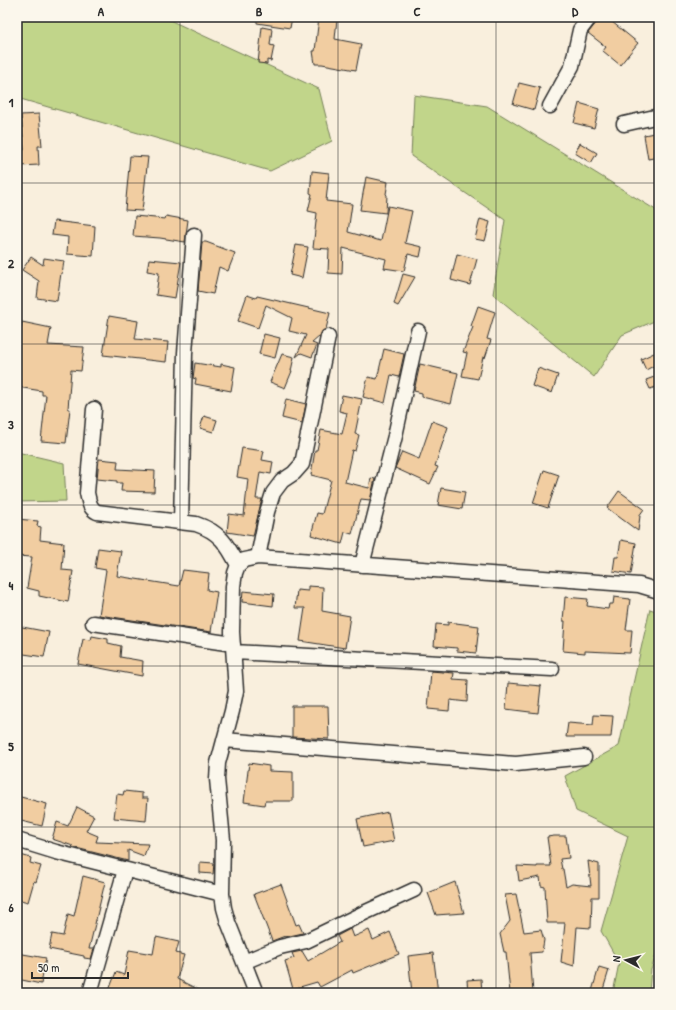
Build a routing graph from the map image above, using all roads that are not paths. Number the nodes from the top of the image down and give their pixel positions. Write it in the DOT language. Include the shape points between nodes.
graph roads {
  1 [pos="590,17"];
  2 [pos="550,106"];
  3 [pos="659,116"];
  4 [pos="624,124"];
  5 [pos="194,236"];
  6 [pos="418,331"];
  7 [pos="328,337"];
  8 [pos="94,409"];
  9 [pos="181,522"];
  10 [pos="258,557"];
  11 [pos="238,565"];
  12 [pos="362,565"];
  13 [pos="659,591"];
  14 [pos="93,623"];
  15 [pos="233,648"];
  16 [pos="552,669"];
  17 [pos="224,740"];
  18 [pos="584,757"];
  19 [pos="17,840"];
  20 [pos="125,870"];
  21 [pos="414,890"];
  22 [pos="222,894"];
  23 [pos="244,962"];
  24 [pos="90,993"];
  25 [pos="256,993"];
  1 -- 2 [label="street" via="580,30 572,66"];
  3 -- 4 [label="street"];
  5 -- 9 [label="street" via="185,352"];
  6 -- 12 [label="street" via="395,436"];
  7 -- 10 [label="street" via="302,464 294,473 282,480 273,493"];
  8 -- 9 [label="street" via="87,493 93,510"];
  9 -- 11 [label="street" via="208,528 218,535"];
  10 -- 11 [label="street" via="244,560"];
  10 -- 12 [label="street"];
  11 -- 15 [label="street" via="233,586"];
  12 -- 13 [label="street" via="639,585"];
  14 -- 15 [label="street"];
  15 -- 16 [label="street"];
  15 -- 17 [label="street" via="236,691"];
  17 -- 18 [label="street" via="516,764"];
  17 -- 22 [label="street" via="218,763 223,840"];
  19 -- 20 [label="street"];
  20 -- 22 [label="street"];
  20 -- 24 [label="street"];
  21 -- 23 [label="street" via="306,942 280,947"];
  22 -- 23 [label="street" via="228,922"];
  23 -- 25 [label="street"];
}
